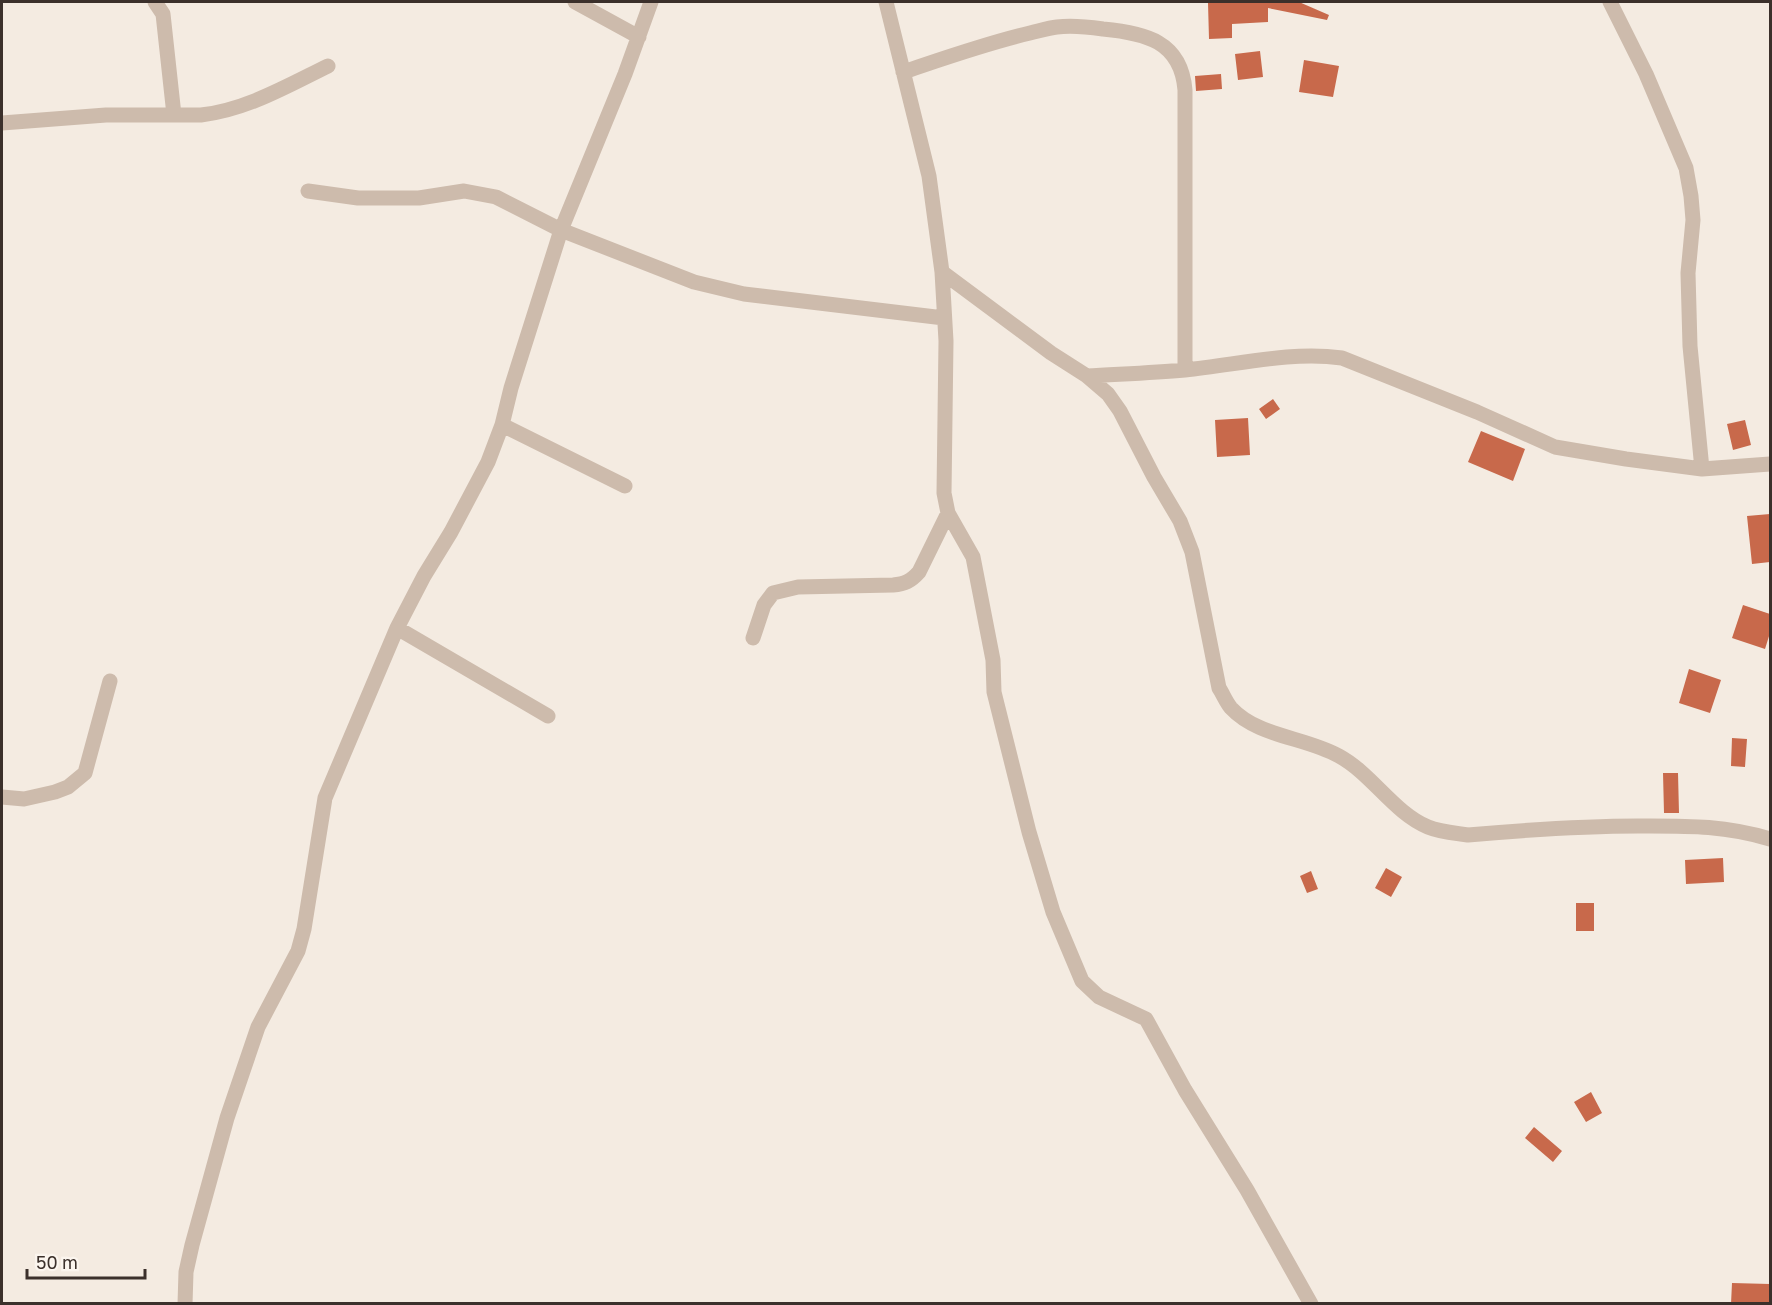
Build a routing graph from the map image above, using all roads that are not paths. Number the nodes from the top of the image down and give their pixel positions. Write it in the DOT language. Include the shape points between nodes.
graph roads {
  1 [pos="155,2"];
  2 [pos="575,2"];
  3 [pos="651,2"];
  4 [pos="886,2"];
  5 [pos="1610,2"];
  6 [pos="639,37"];
  7 [pos="328,66"];
  8 [pos="903,72"];
  9 [pos="174,115"];
  10 [pos="2,123"];
  11 [pos="308,191"];
  12 [pos="561,230"];
  13 [pos="942,272"];
  14 [pos="944,318"];
  15 [pos="1185,370"];
  16 [pos="1087,376"];
  17 [pos="501,425"];
  18 [pos="1770,464"];
  19 [pos="1702,469"];
  20 [pos="626,486"];
  21 [pos="948,513"];
  22 [pos="397,628"];
  23 [pos="753,638"];
  24 [pos="110,681"];
  25 [pos="548,716"];
  26 [pos="2,797"];
  27 [pos="1770,839"];
  28 [pos="185,1304"];
  29 [pos="1311,1304"];
  1 -- 9 [label="street" via="163,14"];
  2 -- 6 [label="street"];
  3 -- 6 [label="street"];
  4 -- 8 [label="street"];
  5 -- 19 [label="street" via="1646,74 1686,168 1690,187 1690,346"];
  6 -- 12 [label="street"];
  7 -- 9 [label="street" via="243,106 201,116"];
  8 -- 13 [label="street" via="929,176"];
  8 -- 15 [label="street" via="1001,40 1058,27 1128,31 1164,45 1180,66 1185,90"];
  9 -- 10 [label="street" via="106,115"];
  11 -- 12 [label="street" via="358,198 419,198 464,191 496,197"];
  12 -- 14 [label="street" via="694,282 744,294"];
  12 -- 17 [label="street"];
  13 -- 14 [label="street"];
  13 -- 16 [label="street"];
  14 -- 21 [label="street" via="944,493"];
  15 -- 16 [label="street"];
  15 -- 19 [label="street" via="1292,357 1342,358 1555,447"];
  16 -- 27 [label="street" via="1120,411 1180,521 1192,552 1219,688 1229,706 1244,719 1337,754 1412,819 1429,828 1468,835 1590,827 1712,826"];
  17 -- 20 [label="street"];
  17 -- 22 [label="street" via="488,462"];
  18 -- 19 [label="street"];
  21 -- 23 [label="street" via="912,580 894,585 798,587 773,593 764,605"];
  21 -- 29 [label="street" via="973,557 993,660 994,692 1029,832 1053,912 1082,981 1099,998 1146,1019"];
  22 -- 25 [label="street"];
  22 -- 28 [label="street" via="325,798 298,951 258,1027 227,1118 192,1245"];
  24 -- 26 [label="street" via="85,773 55,792 24,799"];
}
